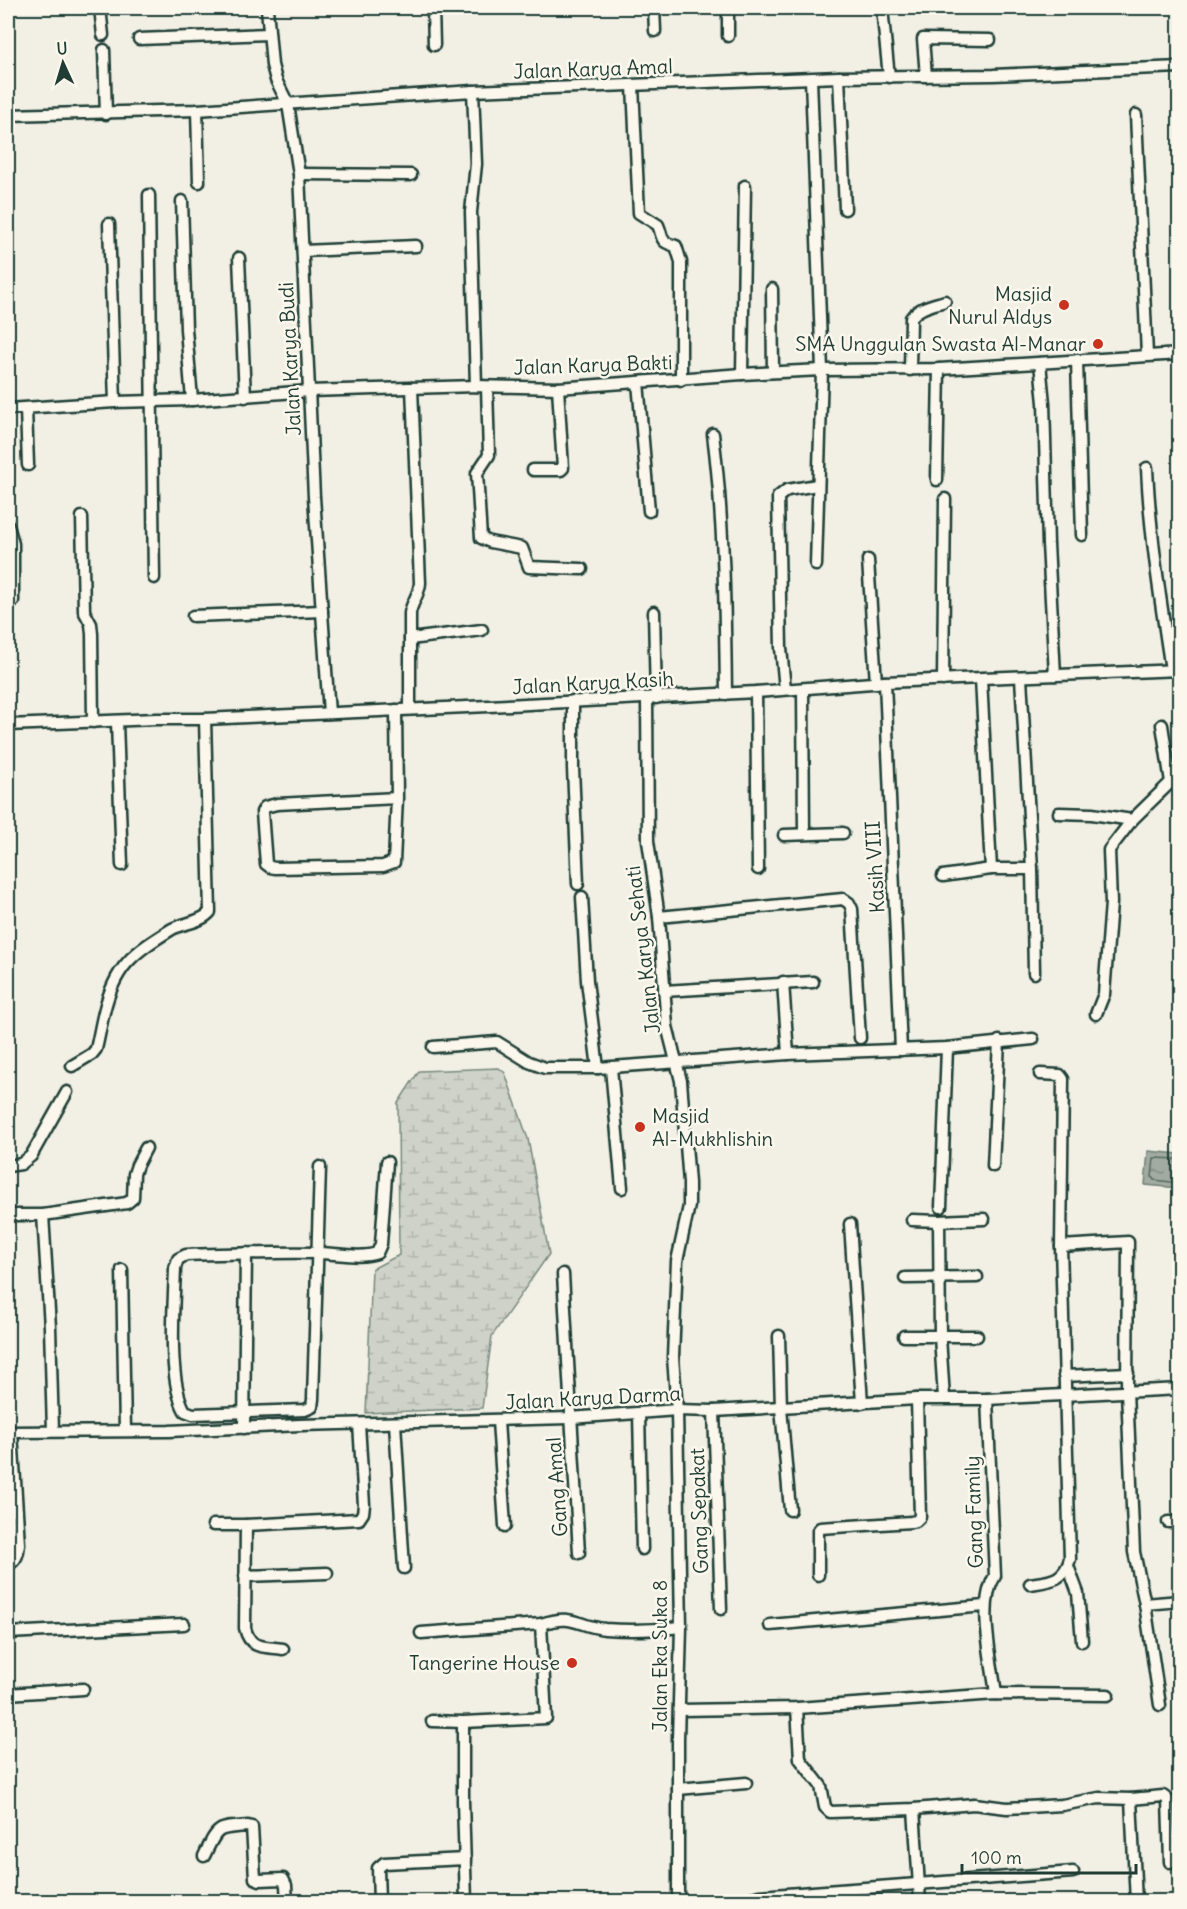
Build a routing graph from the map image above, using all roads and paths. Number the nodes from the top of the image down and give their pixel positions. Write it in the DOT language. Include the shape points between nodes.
graph roads {
  1 [pos="100,8"];
  2 [pos="267,8"];
  3 [pos="433,8"];
  4 [pos="654,8"];
  5 [pos="728,8"];
  6 [pos="882,8"];
  7 [pos="655,32"];
  8 [pos="269,34"];
  9 [pos="103,35"];
  10 [pos="728,36"];
  11 [pos="139,39"];
  12 [pos="990,40"];
  13 [pos="434,45"];
  14 [pos="104,50"];
  15 [pos="1179,67"];
  16 [pos="889,76"];
  17 [pos="926,76"];
  18 [pos="839,77"];
  19 [pos="811,79"];
  20 [pos="633,86"];
  21 [pos="473,91"];
  22 [pos="288,104"];
  23 [pos="197,110"];
  24 [pos="106,114"];
  25 [pos="8,115"];
  26 [pos="1136,115"];
  27 [pos="299,174"];
  28 [pos="411,175"];
  29 [pos="199,182"];
  30 [pos="746,186"];
  31 [pos="149,195"];
  32 [pos="182,201"];
  33 [pos="845,209"];
  34 [pos="109,224"];
  35 [pos="416,246"];
  36 [pos="303,251"];
  37 [pos="239,258"];
  38 [pos="772,289"];
  39 [pos="945,301"];
  40 [pos="1179,354"];
  41 [pos="1147,355"];
  42 [pos="1077,360"];
  43 [pos="1040,363"];
  44 [pos="939,369"];
  45 [pos="822,370"];
  46 [pos="910,370"];
  47 [pos="773,372"];
  48 [pos="742,374"];
  49 [pos="681,380"];
  50 [pos="638,382"];
  51 [pos="482,387"];
  52 [pos="412,388"];
  53 [pos="558,388"];
  54 [pos="309,391"];
  55 [pos="245,397"];
  56 [pos="192,400"];
  57 [pos="115,402"];
  58 [pos="151,403"];
  59 [pos="8,409"];
  60 [pos="26,409"];
  61 [pos="713,434"];
  62 [pos="28,465"];
  63 [pos="1147,468"];
  64 [pos="533,470"];
  65 [pos="937,480"];
  66 [pos="817,485"];
  67 [pos="945,499"];
  68 [pos="649,511"];
  69 [pos="82,517"];
  70 [pos="8,525"];
  71 [pos="1082,535"];
  72 [pos="868,560"];
  73 [pos="816,565"];
  74 [pos="582,569"];
  75 [pos="154,578"];
  76 [pos="13,602"];
  77 [pos="322,611"];
  78 [pos="654,612"];
  79 [pos="193,616"];
  80 [pos="482,630"];
  81 [pos="410,639"];
  82 [pos="1175,670"];
  83 [pos="1055,675"];
  84 [pos="1021,678"];
  85 [pos="981,679"];
  86 [pos="943,680"];
  87 [pos="881,683"];
  88 [pos="785,689"];
  89 [pos="803,689"];
  90 [pos="756,692"];
  91 [pos="726,694"];
  92 [pos="651,698"];
  93 [pos="573,701"];
  94 [pos="410,708"];
  95 [pos="396,710"];
  96 [pos="329,713"];
  97 [pos="204,719"];
  98 [pos="93,722"];
  99 [pos="117,722"];
  100 [pos="8,725"];
  101 [pos="1162,725"];
  102 [pos="1175,780"];
  103 [pos="397,798"];
  104 [pos="1059,813"];
  105 [pos="1132,820"];
  106 [pos="843,833"];
  107 [pos="804,834"];
  108 [pos="784,835"];
  109 [pos="122,865"];
  110 [pos="758,869"];
  111 [pos="992,869"];
  112 [pos="1032,869"];
  113 [pos="943,876"];
  114 [pos="578,884"];
  115 [pos="582,897"];
  116 [pos="659,917"];
  117 [pos="1034,973"];
  118 [pos="783,982"];
  119 [pos="813,982"];
  120 [pos="664,991"];
  121 [pos="1096,1014"];
  122 [pos="860,1038"];
  123 [pos="1033,1039"];
  124 [pos="999,1041"];
  125 [pos="433,1047"];
  126 [pos="947,1048"];
  127 [pos="901,1050"];
  128 [pos="788,1054"];
  129 [pos="678,1062"];
  130 [pos="72,1066"];
  131 [pos="598,1068"];
  132 [pos="610,1068"];
  133 [pos="1040,1074"];
  134 [pos="67,1092"];
  135 [pos="146,1148"];
  136 [pos="387,1162"];
  137 [pos="8,1166"];
  138 [pos="993,1166"];
  139 [pos="320,1167"];
  140 [pos="622,1188"];
  141 [pos="942,1207"];
  142 [pos="14,1215"];
  143 [pos="43,1215"];
  144 [pos="912,1220"];
  145 [pos="984,1220"];
  146 [pos="939,1221"];
  147 [pos="850,1224"];
  148 [pos="1061,1246"];
  149 [pos="246,1253"];
  150 [pos="317,1253"];
  151 [pos="122,1269"];
  152 [pos="563,1274"];
  153 [pos="977,1277"];
  154 [pos="904,1278"];
  155 [pos="940,1278"];
  156 [pos="779,1336"];
  157 [pos="904,1336"];
  158 [pos="940,1336"];
  159 [pos="977,1336"];
  160 [pos="1128,1373"];
  161 [pos="1064,1376"];
  162 [pos="1179,1389"];
  163 [pos="1127,1391"];
  164 [pos="1064,1394"];
  165 [pos="944,1398"];
  166 [pos="917,1399"];
  167 [pos="987,1399"];
  168 [pos="862,1403"];
  169 [pos="781,1408"];
  170 [pos="677,1410"];
  171 [pos="714,1411"];
  172 [pos="243,1412"];
  173 [pos="639,1413"];
  174 [pos="570,1418"];
  175 [pos="498,1421"];
  176 [pos="395,1423"];
  177 [pos="359,1424"];
  178 [pos="244,1428"];
  179 [pos="125,1430"];
  180 [pos="53,1431"];
  181 [pos="10,1432"];
  182 [pos="790,1510"];
  183 [pos="213,1525"];
  184 [pos="246,1525"];
  185 [pos="505,1526"];
  186 [pos="642,1549"];
  187 [pos="579,1553"];
  188 [pos="8,1565"];
  189 [pos="1068,1566"];
  190 [pos="404,1568"];
  191 [pos="327,1573"];
  192 [pos="818,1575"];
  193 [pos="245,1576"];
  194 [pos="1030,1584"];
  195 [pos="1179,1601"];
  196 [pos="1145,1604"];
  197 [pos="985,1606"];
  198 [pos="721,1609"];
  199 [pos="184,1624"];
  200 [pos="541,1624"];
  201 [pos="770,1625"];
  202 [pos="681,1627"];
  203 [pos="421,1633"];
  204 [pos="8,1634"];
  205 [pos="1082,1641"];
  206 [pos="283,1649"];
  207 [pos="83,1689"];
  208 [pos="8,1694"];
  209 [pos="996,1694"];
  210 [pos="1108,1695"];
  211 [pos="1160,1705"];
  212 [pos="797,1708"];
  213 [pos="680,1710"];
  214 [pos="432,1721"];
  215 [pos="463,1722"];
  216 [pos="746,1783"];
  217 [pos="678,1789"];
  218 [pos="1131,1799"];
  219 [pos="914,1809"];
  220 [pos="204,1856"];
  221 [pos="465,1859"];
  222 [pos="1170,1862"];
  223 [pos="1073,1872"];
  224 [pos="920,1884"];
  225 [pos="287,1902"];
  226 [pos="379,1902"];
  227 [pos="466,1902"];
  228 [pos="678,1902"];
  229 [pos="733,1902"];
  230 [pos="920,1902"];
  231 [pos="1136,1902"];
  1 -- 9 [label="street"];
  2 -- 8 [label="street, Jalan Karya Budi"];
  3 -- 13 [label="street"];
  4 -- 7 [label="street"];
  5 -- 10 [label="street"];
  6 -- 16 [label="street"];
  8 -- 11 [label="street"];
  8 -- 22 [label="street, Jalan Karya Budi" via="276,80"];
  12 -- 17 [label="street" via="923,39"];
  14 -- 24 [label="street"];
  15 -- 17 [label="street, Jalan Karya Amal"];
  16 -- 17 [label="street, Jalan Karya Amal"];
  16 -- 18 [label="street, Jalan Karya Amal"];
  18 -- 19 [label="street, Jalan Karya Amal"];
  18 -- 33 [label="street"];
  19 -- 20 [label="street, Jalan Karya Amal"];
  19 -- 45 [label="street"];
  20 -- 21 [label="street, Jalan Karya Amal"];
  20 -- 49 [label="street" via="639,213 655,222 664,243 676,246 681,262"];
  21 -- 22 [label="street, Jalan Karya Amal"];
  21 -- 51 [label="street" via="476,164 471,212"];
  22 -- 23 [label="street, Jalan Karya Amal"];
  22 -- 27 [label="street, Jalan Karya Budi"];
  23 -- 24 [label="street, Jalan Karya Amal"];
  23 -- 29 [label="street"];
  24 -- 25 [label="street, Jalan Karya Amal"];
  26 -- 41 [label="street"];
  27 -- 28 [label="street"];
  27 -- 36 [label="street, Jalan Karya Budi"];
  30 -- 48 [label="street"];
  31 -- 58 [label="street"];
  32 -- 56 [label="street"];
  34 -- 57 [label="street"];
  35 -- 36 [label="street"];
  36 -- 54 [label="street, Jalan Karya Budi"];
  37 -- 55 [label="street"];
  38 -- 47 [label="street"];
  39 -- 46 [label="street" via="913,314"];
  40 -- 41 [label="street, Jalan Karya Bakti"];
  41 -- 42 [label="street, Jalan Karya Bakti"];
  42 -- 43 [label="street, Jalan Karya Bakti"];
  42 -- 71 [label="street"];
  43 -- 44 [label="street, Jalan Karya Bakti"];
  43 -- 83 [label="street"];
  44 -- 46 [label="street, Jalan Karya Bakti"];
  44 -- 65 [label="street"];
  45 -- 46 [label="street, Jalan Karya Bakti"];
  45 -- 47 [label="street, Jalan Karya Bakti"];
  45 -- 66 [label="street"];
  47 -- 48 [label="street, Jalan Karya Bakti"];
  48 -- 49 [label="street, Jalan Karya Bakti"];
  49 -- 50 [label="street, Jalan Karya Bakti"];
  50 -- 53 [label="street, Jalan Karya Bakti"];
  50 -- 68 [label="street"];
  51 -- 52 [label="street, Jalan Karya Bakti"];
  51 -- 53 [label="street, Jalan Karya Bakti"];
  51 -- 74 [label="street" via="489,455 477,473 481,538 522,548 529,567"];
  52 -- 54 [label="street, Jalan Karya Bakti"];
  52 -- 81 [label="street" via="420,583 411,608"];
  53 -- 64 [label="street" via="563,468"];
  54 -- 55 [label="street, Jalan Karya Bakti"];
  54 -- 77 [label="street, Jalan Karya Budi"];
  55 -- 56 [label="street, Jalan Karya Bakti"];
  56 -- 58 [label="street, Jalan Karya Bakti"];
  57 -- 58 [label="street, Jalan Karya Bakti"];
  57 -- 60 [label="street, Jalan Karya Bakti"];
  58 -- 75 [label="street"];
  59 -- 60 [label="street, Jalan Karya Bakti"];
  60 -- 62 [label="street"];
  61 -- 91 [label="street" via="725,594"];
  63 -- 82 [label="street" via="1154,556"];
  66 -- 73 [label="street"];
  66 -- 88 [label="street" via="787,490 778,497"];
  67 -- 86 [label="street"];
  69 -- 98 [label="street" via="84,611 92,634"];
  70 -- 76 [label="street" via="13,544"];
  72 -- 87 [label="street, Kasih VIII"];
  77 -- 79 [label="street"];
  77 -- 96 [label="street, Jalan Karya Budi"];
  78 -- 92 [label="street, Jalan Karya Sehati"];
  80 -- 81 [label="street"];
  81 -- 94 [label="street"];
  82 -- 83 [label="street, Jalan Karya Kasih"];
  83 -- 84 [label="street, Jalan Karya Kasih"];
  84 -- 85 [label="street, Jalan Karya Kasih"];
  84 -- 112 [label="street"];
  85 -- 86 [label="street, Jalan Karya Kasih"];
  85 -- 111 [label="street"];
  86 -- 87 [label="street, Jalan Karya Kasih"];
  87 -- 89 [label="street, Jalan Karya Kasih"];
  87 -- 127 [label="street, Kasih VIII"];
  88 -- 89 [label="street, Jalan Karya Kasih"];
  88 -- 90 [label="street, Jalan Karya Kasih"];
  89 -- 107 [label="street"];
  90 -- 91 [label="street, Jalan Karya Kasih"];
  90 -- 110 [label="street"];
  91 -- 92 [label="street, Jalan Karya Kasih"];
  92 -- 93 [label="street, Jalan Karya Kasih"];
  92 -- 116 [label="street, Jalan Karya Sehati" via="648,841"];
  93 -- 94 [label="street, Jalan Karya Kasih"];
  93 -- 114 [label="street"];
  94 -- 95 [label="street, Jalan Karya Kasih"];
  95 -- 96 [label="street, Jalan Karya Kasih"];
  95 -- 103 [label="street"];
  96 -- 97 [label="street, Jalan Karya Kasih"];
  97 -- 99 [label="street, Jalan Karya Kasih"];
  97 -- 130 [label="street" via="210,912 154,940 123,966 114,982 96,1049"];
  98 -- 99 [label="street, Jalan Karya Kasih"];
  98 -- 100 [label="street, Jalan Karya Kasih"];
  99 -- 109 [label="street"];
  101 -- 102 [label="street"];
  102 -- 105 [label="street"];
  103 -- 103 [label="street" via="265,807 262,812 266,864 275,868 393,864"];
  104 -- 105 [label="street"];
  105 -- 121 [label="street" via="1109,850 1111,903 1104,994"];
  106 -- 107 [label="street"];
  107 -- 108 [label="street"];
  111 -- 112 [label="street"];
  111 -- 113 [label="street"];
  112 -- 117 [label="street"];
  115 -- 131 [label="street" via="586,981"];
  116 -- 120 [label="street, Jalan Karya Sehati"];
  116 -- 122 [label="street" via="843,899 852,909"];
  118 -- 119 [label="street"];
  118 -- 120 [label="street"];
  118 -- 128 [label="street"];
  120 -- 129 [label="street, Jalan Karya Sehati" via="667,1026"];
  123 -- 124 [label="street"];
  124 -- 126 [label="street"];
  124 -- 138 [label="street"];
  125 -- 131 [label="street" via="497,1042 545,1068"];
  126 -- 127 [label="street"];
  126 -- 141 [label="street"];
  127 -- 128 [label="street"];
  128 -- 129 [label="street"];
  129 -- 132 [label="street"];
  129 -- 170 [label="street, Jalan Karya Sehati" via="689,1206 677,1262"];
  131 -- 132 [label="street"];
  132 -- 140 [label="street"];
  133 -- 148 [label="street" via="1060,1075 1063,1079"];
  134 -- 137 [label="street" via="31,1156 21,1164"];
  135 -- 143 [label="street" via="134,1174 135,1194 130,1202"];
  136 -- 150 [label="street" via="380,1251 368,1255"];
  139 -- 150 [label="street"];
  142 -- 143 [label="street"];
  143 -- 180 [label="street"];
  144 -- 146 [label="street"];
  145 -- 146 [label="street"];
  146 -- 155 [label="street"];
  147 -- 168 [label="street"];
  148 -- 160 [label="street" via="1128,1242"];
  148 -- 161 [label="street"];
  149 -- 150 [label="street"];
  149 -- 172 [label="street"];
  149 -- 172 [label="street" via="182,1256 176,1262 174,1279 174,1365 182,1406 193,1414"];
  150 -- 172 [label="street" via="313,1405 305,1410"];
  151 -- 179 [label="street"];
  152 -- 174 [label="street, Gang Amal"];
  153 -- 155 [label="street"];
  154 -- 155 [label="street"];
  155 -- 158 [label="street"];
  156 -- 169 [label="street"];
  157 -- 158 [label="street"];
  158 -- 159 [label="street"];
  158 -- 165 [label="street"];
  160 -- 161 [label="street"];
  160 -- 163 [label="street"];
  161 -- 164 [label="street"];
  162 -- 163 [label="street, Jalan Karya Darma"];
  163 -- 164 [label="street, Jalan Karya Darma"];
  163 -- 196 [label="street" via="1134,1552"];
  164 -- 167 [label="street, Jalan Karya Darma"];
  164 -- 189 [label="street"];
  165 -- 166 [label="street, Jalan Karya Darma"];
  165 -- 167 [label="street, Jalan Karya Darma"];
  166 -- 168 [label="street, Jalan Karya Darma"];
  166 -- 192 [label="street" via="920,1517 911,1522 820,1528"];
  167 -- 197 [label="street, Gang Family" via="995,1576"];
  168 -- 169 [label="street, Jalan Karya Darma"];
  169 -- 171 [label="street, Jalan Karya Darma"];
  169 -- 182 [label="street"];
  170 -- 171 [label="street, Jalan Karya Darma"];
  170 -- 173 [label="street, Jalan Karya Darma"];
  170 -- 202 [label="street, Jalan Eka Suka 8"];
  171 -- 198 [label="street, Gang Sepakat"];
  172 -- 178 [label="street"];
  173 -- 174 [label="street, Jalan Karya Darma"];
  173 -- 186 [label="street"];
  174 -- 175 [label="street, Jalan Karya Darma"];
  174 -- 187 [label="street, Gang Amal"];
  175 -- 176 [label="street, Jalan Karya Darma"];
  175 -- 185 [label="street"];
  176 -- 177 [label="street, Jalan Karya Darma"];
  176 -- 190 [label="street"];
  177 -- 178 [label="street, Jalan Karya Darma"];
  177 -- 184 [label="street" via="364,1505 359,1519"];
  178 -- 179 [label="street, Jalan Karya Darma"];
  179 -- 180 [label="street, Jalan Karya Darma"];
  180 -- 181 [label="street, Jalan Karya Darma"];
  181 -- 188 [label="street" via="19,1544 18,1555"];
  183 -- 184 [label="street"];
  184 -- 193 [label="street"];
  189 -- 194 [label="street" via="1056,1579"];
  189 -- 205 [label="street" via="1078,1593"];
  191 -- 193 [label="street"];
  193 -- 206 [label="street" via="247,1638 252,1644"];
  195 -- 196 [label="street"];
  196 -- 211 [label="street"];
  197 -- 201 [label="street"];
  197 -- 209 [label="street, Gang Family"];
  199 -- 204 [label="street"];
  200 -- 202 [label="street" via="568,1619 603,1629 644,1631"];
  200 -- 203 [label="street"];
  200 -- 215 [label="street" via="546,1718"];
  202 -- 213 [label="street, Jalan Eka Suka 8"];
  207 -- 208 [label="street"];
  209 -- 210 [label="street"];
  209 -- 212 [label="street"];
  212 -- 213 [label="street"];
  212 -- 219 [label="street" via="800,1759 821,1786 826,1809 836,1813"];
  213 -- 217 [label="street, Jalan Eka Suka 8"];
  214 -- 215 [label="street"];
  215 -- 221 [label="street"];
  216 -- 217 [label="street"];
  217 -- 228 [label="street, Jalan Eka Suka 8"];
  218 -- 219 [label="street" via="1099,1798 1007,1808 974,1804"];
  218 -- 222 [label="street" via="1163,1796 1168,1800"];
  218 -- 231 [label="street"];
  219 -- 224 [label="street"];
  220 -- 225 [label="street" via="220,1829 252,1827 255,1878 285,1880"];
  221 -- 226 [label="street" via="384,1863 378,1868"];
  221 -- 227 [label="street"];
  223 -- 224 [label="street"];
  224 -- 229 [label="street" via="760,1896"];
  224 -- 230 [label="street"];
}
